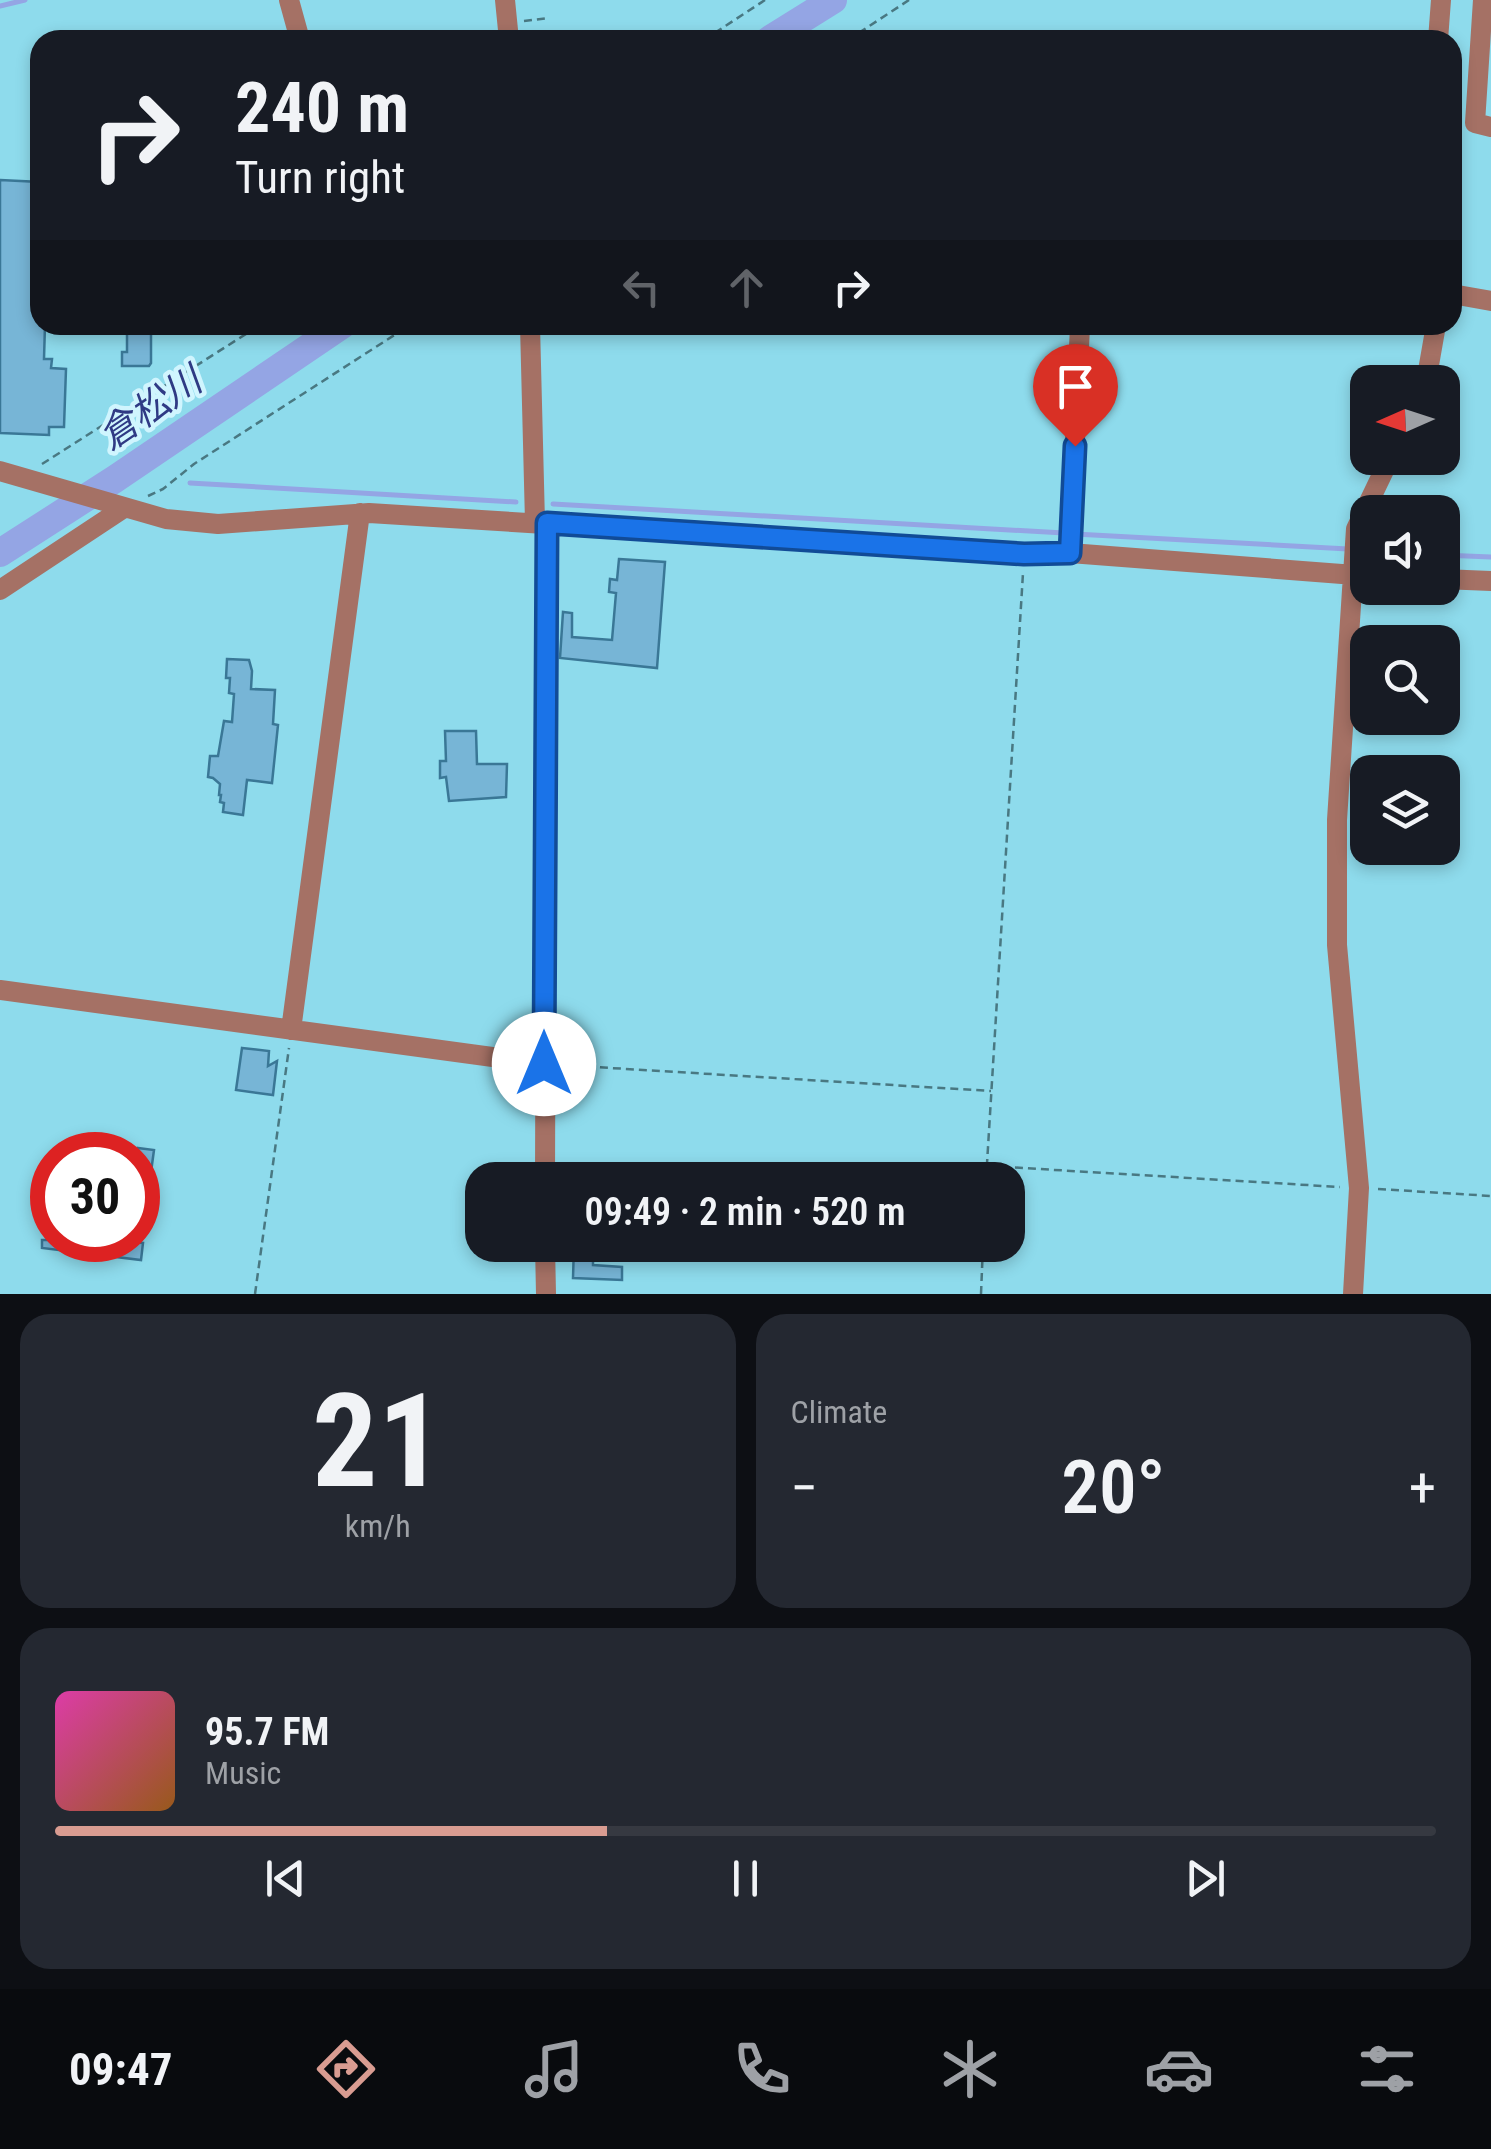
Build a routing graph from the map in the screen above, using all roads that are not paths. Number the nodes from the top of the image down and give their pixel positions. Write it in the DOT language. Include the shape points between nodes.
graph roads {
  1 [pos="289,0"];
  2 [pos="505,0"];
  3 [pos="1441,0"];
  4 [pos="1483,0"];
  5 [pos="297,30"];
  6 [pos="508,30"];
  7 [pos="1439,30"];
  8 [pos="1491,127"];
  9 [pos="1462,296"];
  10 [pos="1491,301"];
  11 [pos="531,335"];
  12 [pos="1080,335"];
  13 [pos="1434,335"];
  14 [pos="1429,365"];
  15 [pos="12,474"];
  16 [pos="124,508"];
  17 [pos="360,513"];
  18 [pos="541,523"];
  19 [pos="1071,540"];
  20 [pos="1350,562"];
  21 [pos="1460,579"];
  22 [pos="1491,580"];
  23 [pos="0,590"];
  24 [pos="1355,605"];
  25 [pos="0,990"];
  26 [pos="291,1030"];
  27 [pos="544,1064"];
  28 [pos="545,1162"];
  29 [pos="545,1262"];
  30 [pos="546,1294"];
  31 [pos="1353,1294"];
  1 -- 5 [label="street"];
  2 -- 6 [label="street"];
  3 -- 7 [label="street"];
  4 -- 8 [label="street" via="1475,123"];
  9 -- 10 [label="street"];
  11 -- 18 [label="street"];
  12 -- 19 [label="street"];
  13 -- 14 [label="street"];
  15 -- 16 [label="street"];
  16 -- 17 [label="street" via="218,524"];
  16 -- 23 [label="street"];
  17 -- 18 [label="street"];
  17 -- 26 [label="street"];
  18 -- 19 [label="street" via="1024,554"];
  18 -- 27 [label="street"];
  19 -- 20 [label="street"];
  21 -- 22 [label="street"];
  24 -- 31 [label="street" via="1337,820 1337,928 1359,1188"];
  25 -- 26 [label="street"];
  26 -- 27 [label="street"];
  27 -- 28 [label="street"];
  29 -- 30 [label="street"];
}
